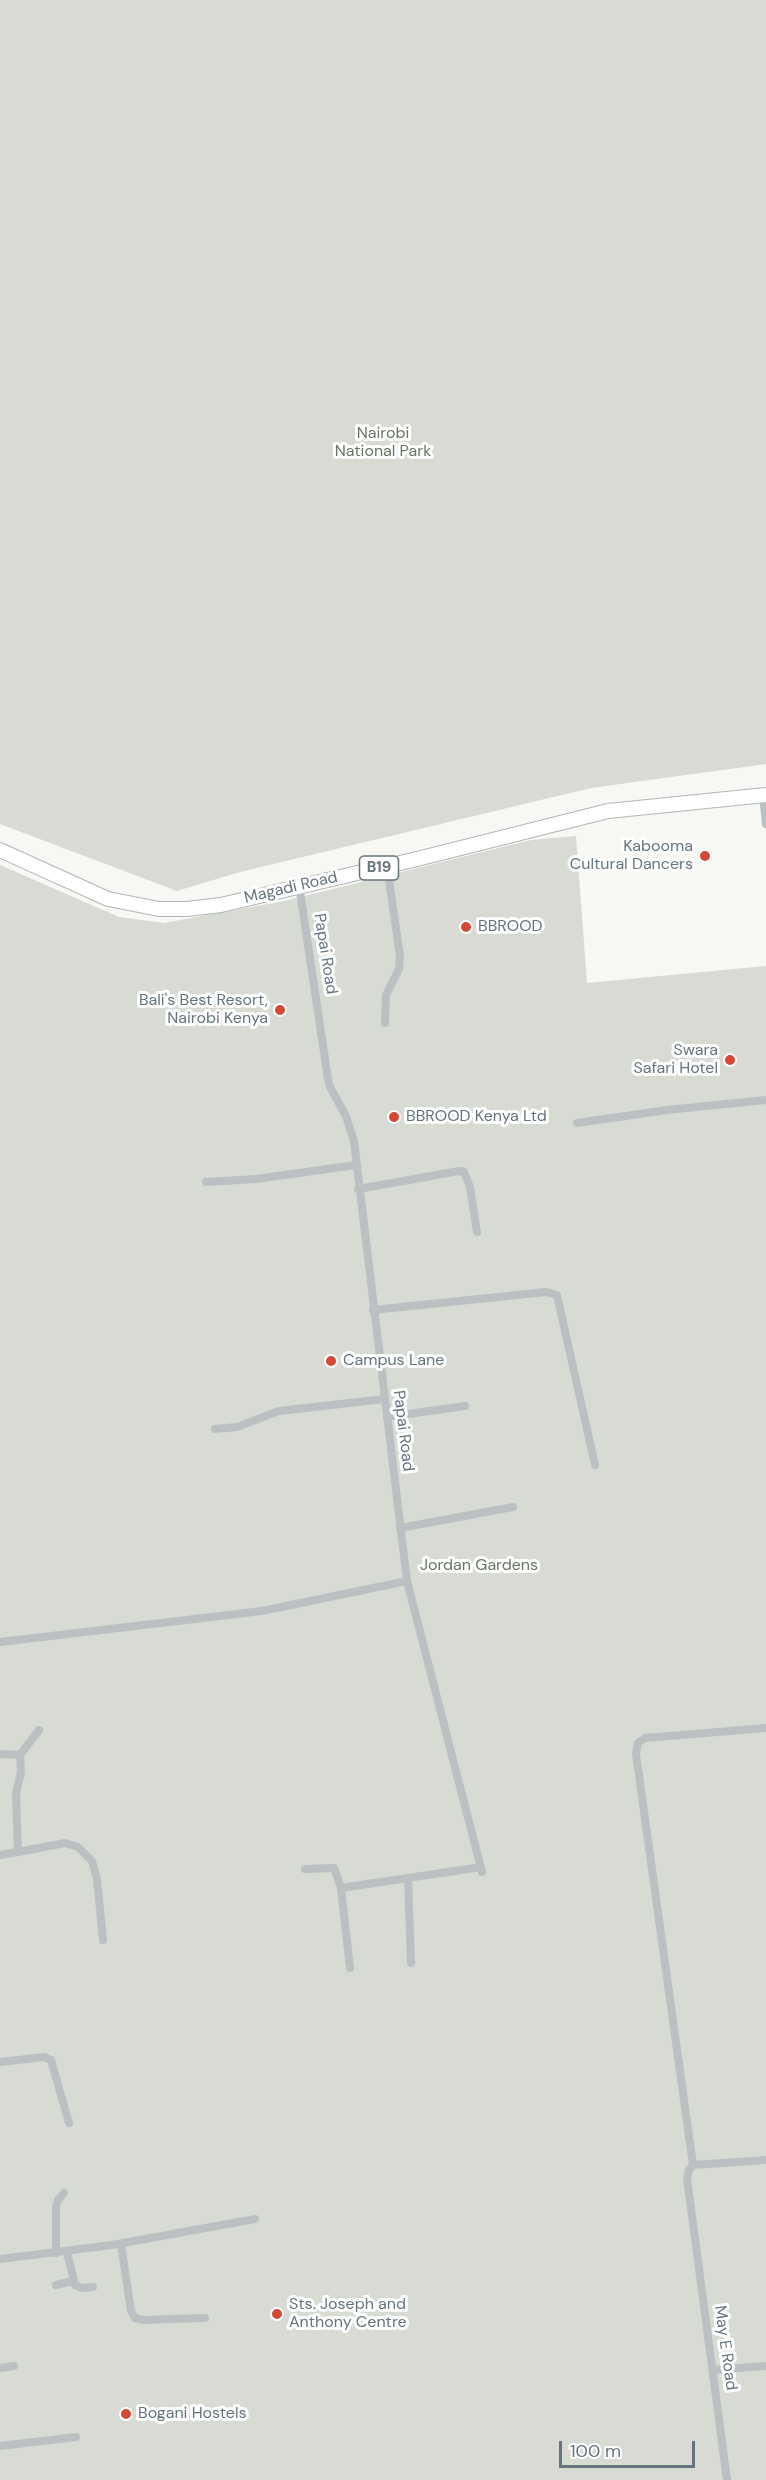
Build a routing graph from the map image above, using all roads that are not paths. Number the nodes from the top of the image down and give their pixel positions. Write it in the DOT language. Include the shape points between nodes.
graph roads {
  1 [pos="764,795"];
  2 [pos="766,824"];
  3 [pos="0,850"];
  4 [pos="387,866"];
  5 [pos="299,885"];
  6 [pos="385,1023"];
  7 [pos="766,1100"];
  8 [pos="577,1122"];
  9 [pos="356,1166"];
  10 [pos="206,1182"];
  11 [pos="358,1190"];
  12 [pos="477,1232"];
  13 [pos="373,1310"];
  14 [pos="384,1399"];
  15 [pos="465,1406"];
  16 [pos="387,1417"];
  17 [pos="215,1429"];
  18 [pos="595,1465"];
  19 [pos="513,1507"];
  20 [pos="400,1528"];
  21 [pos="407,1581"];
  22 [pos="0,1641"];
  23 [pos="766,1728"];
  24 [pos="39,1730"];
  25 [pos="0,1754"];
  26 [pos="20,1755"];
  27 [pos="18,1852"];
  28 [pos="0,1855"];
  29 [pos="305,1869"];
  30 [pos="408,1878"];
  31 [pos="341,1888"];
  32 [pos="103,1940"];
  33 [pos="411,1963"];
  34 [pos="350,1968"];
  35 [pos="0,2062"];
  36 [pos="69,2123"];
  37 [pos="766,2160"];
  38 [pos="693,2165"];
  39 [pos="64,2193"];
  40 [pos="255,2219"];
  41 [pos="121,2244"];
  42 [pos="67,2252"];
  43 [pos="56,2253"];
  44 [pos="0,2259"];
  45 [pos="72,2281"];
  46 [pos="56,2285"];
  47 [pos="93,2287"];
  48 [pos="204,2318"];
  49 [pos="14,2366"];
  50 [pos="766,2366"];
  51 [pos="0,2368"];
  52 [pos="713,2370"];
  53 [pos="76,2437"];
  54 [pos="0,2446"];
  55 [pos="728,2480"];
  1 -- 2 [label="street"];
  1 -- 4 [label="highway, Magadi Road / B19" via="608,811"];
  3 -- 5 [label="highway, Magadi Road / B19" via="108,900 159,909 221,905"];
  4 -- 5 [label="highway, Magadi Road / B19"];
  4 -- 6 [label="street" via="400,956 399,969 386,995"];
  5 -- 9 [label="street, Papai Road" via="328,1079 351,1131"];
  7 -- 8 [label="street"];
  9 -- 10 [label="street"];
  9 -- 11 [label="street, Papai Road"];
  11 -- 12 [label="street" via="464,1172"];
  11 -- 13 [label="street, Papai Road"];
  13 -- 14 [label="street, Papai Road"];
  13 -- 18 [label="street" via="554,1293 560,1300"];
  14 -- 16 [label="street, Papai Road"];
  14 -- 17 [label="street" via="279,1411 237,1427"];
  15 -- 16 [label="street"];
  16 -- 20 [label="street, Papai Road"];
  19 -- 20 [label="street"];
  20 -- 21 [label="street, Papai Road"];
  21 -- 22 [label="street" via="262,1611"];
  21 -- 30 [label="street, Papai Road" via="482,1870"];
  23 -- 38 [label="street, May E Road" via="645,1738 638,1743 636,1754"];
  24 -- 26 [label="street"];
  25 -- 26 [label="street"];
  26 -- 27 [label="street" via="21,1779 16,1793"];
  27 -- 28 [label="street"];
  27 -- 32 [label="street" via="65,1843 78,1847 92,1861"];
  29 -- 31 [label="street" via="334,1868"];
  30 -- 31 [label="street"];
  30 -- 33 [label="street"];
  31 -- 34 [label="street"];
  35 -- 36 [label="street" via="44,2057 51,2060"];
  37 -- 38 [label="street"];
  38 -- 52 [label="street, May E Road" via="687,2181"];
  39 -- 43 [label="street" via="56,2206"];
  40 -- 41 [label="street"];
  41 -- 42 [label="street"];
  41 -- 48 [label="street" via="135,2318"];
  42 -- 43 [label="street"];
  42 -- 45 [label="street"];
  43 -- 44 [label="street"];
  45 -- 46 [label="street"];
  45 -- 47 [label="street" via="77,2287"];
  49 -- 51 [label="street"];
  50 -- 52 [label="street"];
  52 -- 55 [label="street, May E Road"];
  53 -- 54 [label="street"];
}
